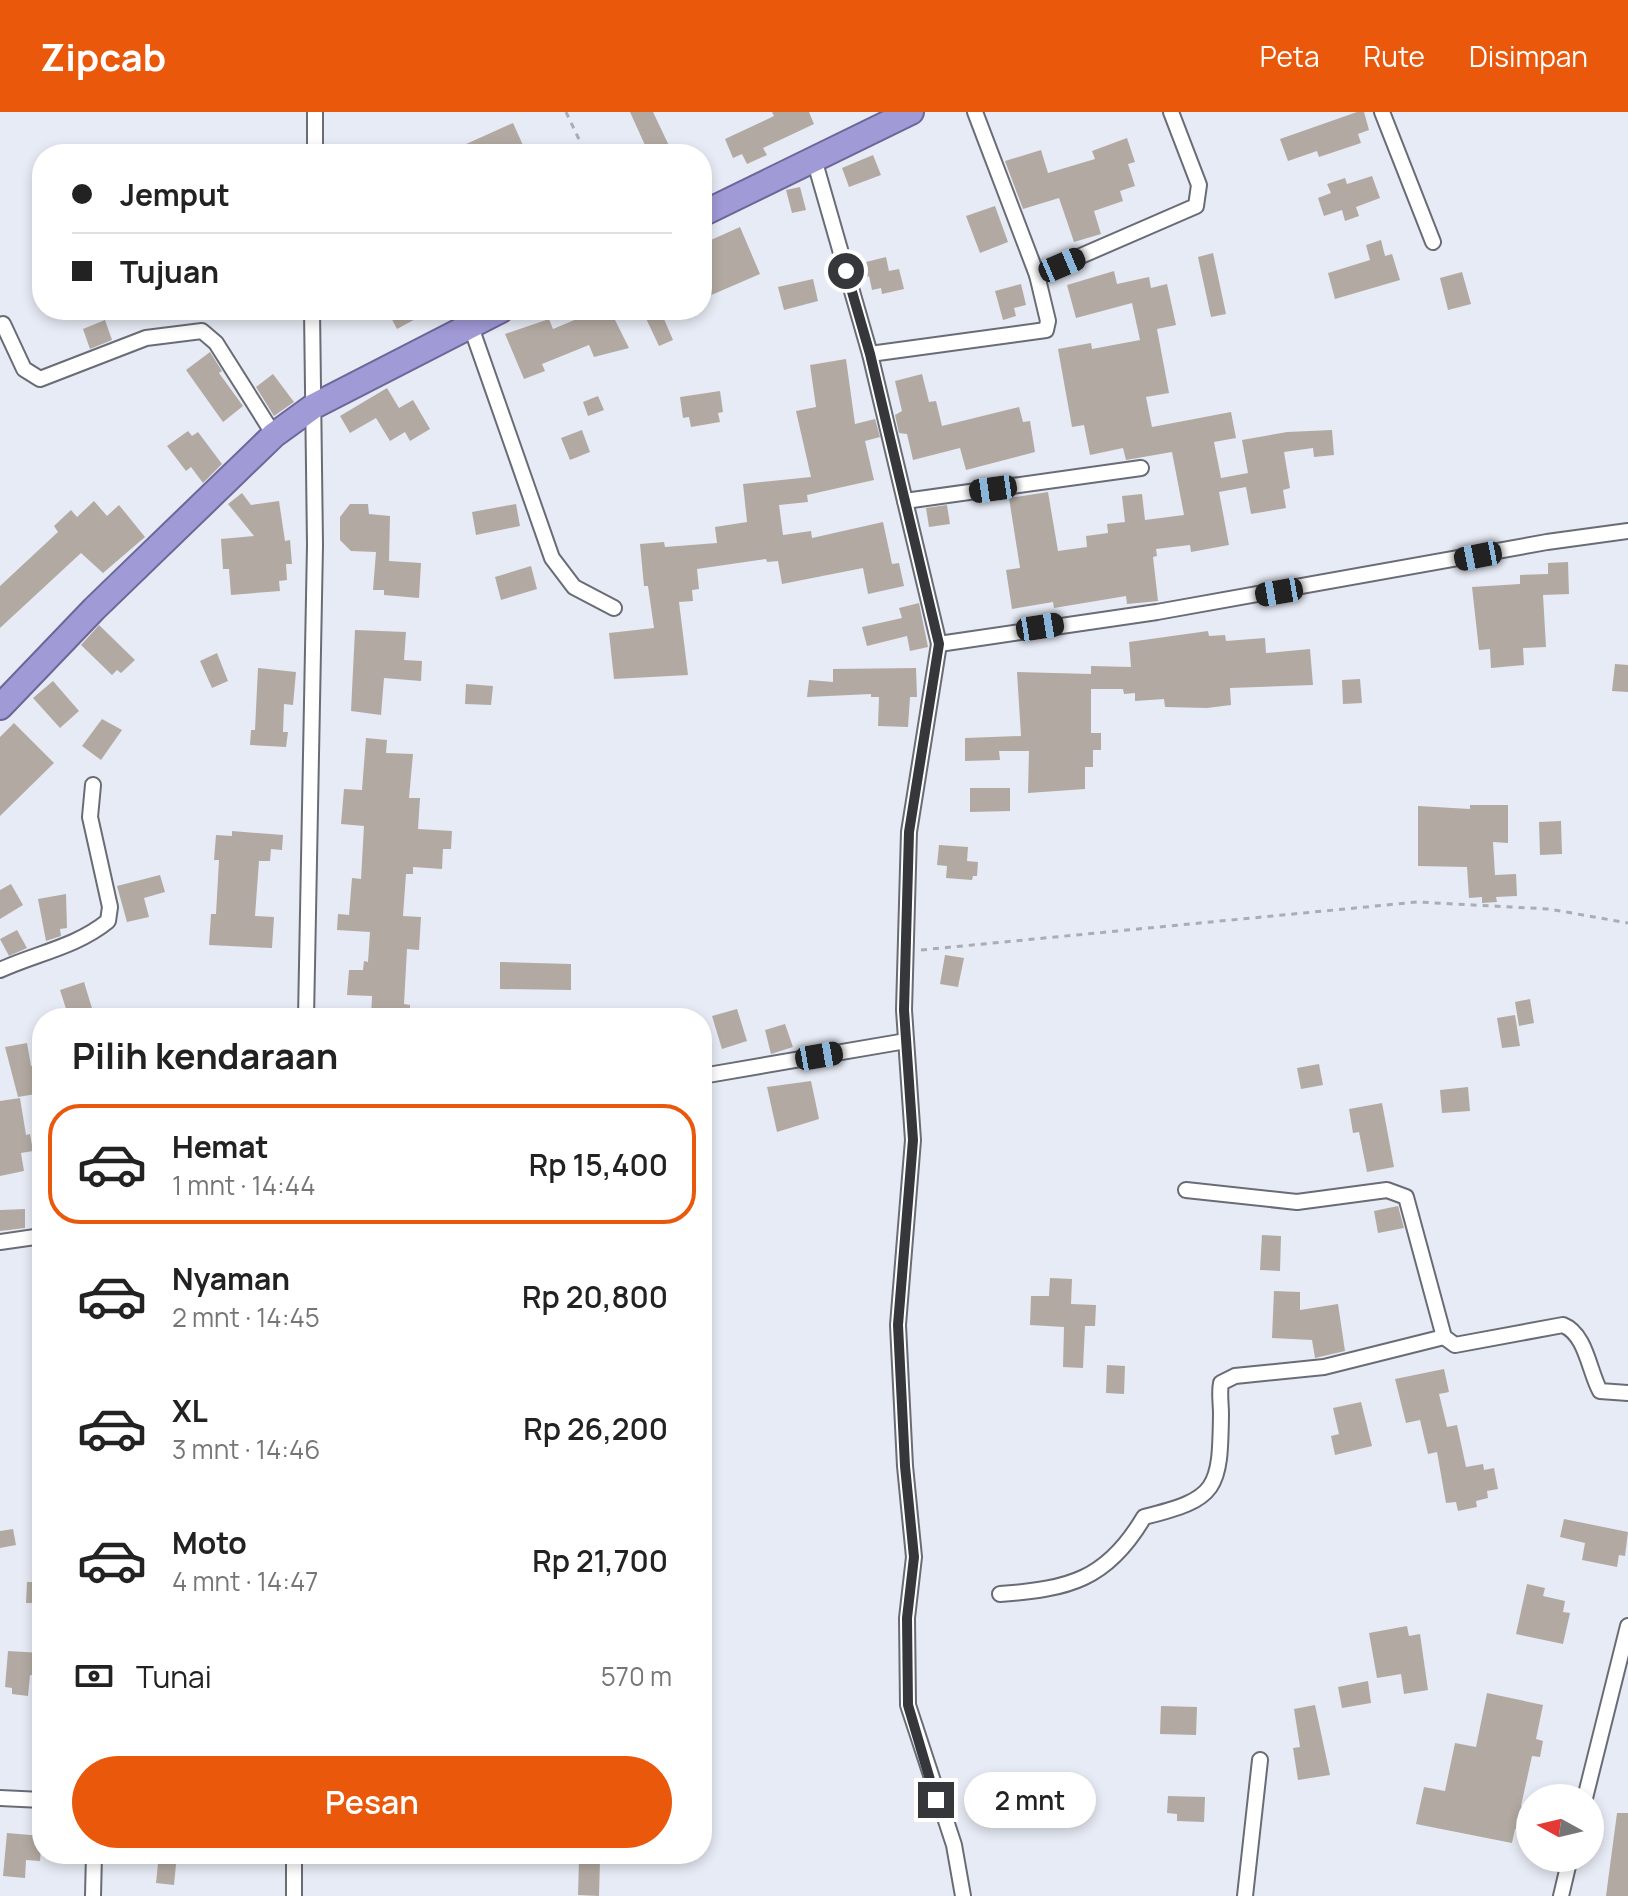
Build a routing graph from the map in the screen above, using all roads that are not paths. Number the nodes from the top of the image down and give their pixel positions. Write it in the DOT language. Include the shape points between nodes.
graph roads {
  1 [pos="315,112"];
  2 [pos="911,112"];
  3 [pos="975,112"];
  4 [pos="1171,112"];
  5 [pos="1382,112"];
  6 [pos="315,144"];
  7 [pos="814,159"];
  8 [pos="712,209"];
  9 [pos="1433,242"];
  10 [pos="1037,275"];
  11 [pos="312,320"];
  12 [pos="479,320"];
  13 [pos="3,324"];
  14 [pos="470,324"];
  15 [pos="870,354"];
  16 [pos="314,406"];
  17 [pos="274,435"];
  18 [pos="1141,468"];
  19 [pos="905,501"];
  20 [pos="1628,531"];
  21 [pos="614,608"];
  22 [pos="939,644"];
  23 [pos="0,707"];
  24 [pos="93,785"];
  25 [pos="0,970"];
  26 [pos="306,1008"];
  27 [pos="906,1041"];
  28 [pos="712,1074"];
  29 [pos="1186,1190"];
  30 [pos="32,1237"];
  31 [pos="0,1242"];
  32 [pos="1444,1337"];
  33 [pos="1628,1393"];
  34 [pos="1000,1594"];
  35 [pos="1628,1626"];
  36 [pos="1260,1760"];
  37 [pos="1588,1784"];
  38 [pos="0,1798"];
  39 [pos="32,1800"];
  40 [pos="94,1864"];
  41 [pos="294,1864"];
  42 [pos="1567,1872"];
  43 [pos="93,1896"];
  44 [pos="294,1896"];
  45 [pos="963,1896"];
  46 [pos="1245,1896"];
  47 [pos="1561,1896"];
  1 -- 6 [label="street"];
  2 -- 7 [label="highway"];
  3 -- 10 [label="street"];
  4 -- 10 [label="street" via="1199,185 1196,206"];
  5 -- 9 [label="street"];
  7 -- 8 [label="highway"];
  7 -- 15 [label="street"];
  10 -- 15 [label="street" via="1048,321 1041,333"];
  11 -- 16 [label="street"];
  12 -- 14 [label="highway"];
  13 -- 17 [label="street" via="24,369 40,379 146,338 202,331 216,343"];
  14 -- 16 [label="highway"];
  14 -- 21 [label="street" via="552,558 574,587"];
  15 -- 19 [label="street"];
  16 -- 17 [label="highway"];
  16 -- 26 [label="street"];
  17 -- 23 [label="highway"];
  18 -- 19 [label="street"];
  19 -- 22 [label="street"];
  20 -- 22 [label="street"];
  22 -- 27 [label="street" via="909,832"];
  24 -- 25 [label="street" via="90,817 110,907 108,921 68,945"];
  27 -- 28 [label="street"];
  27 -- 45 [label="street" via="913,1140 898,1325 914,1557 907,1618 908,1705 954,1845"];
  29 -- 32 [label="street" via="1297,1202 1387,1190 1401,1193"];
  30 -- 31 [label="street"];
  32 -- 33 [label="street" via="1455,1345 1563,1325 1574,1329 1600,1391"];
  32 -- 34 [label="street" via="1364,1360 1235,1376 1221,1383 1217,1475 1206,1495 1188,1506 1144,1517 1127,1546 1099,1570 1053,1590"];
  35 -- 37 [label="street"];
  36 -- 46 [label="street"];
  38 -- 39 [label="street"];
  40 -- 43 [label="street"];
  41 -- 44 [label="street"];
  42 -- 47 [label="street"];
}
